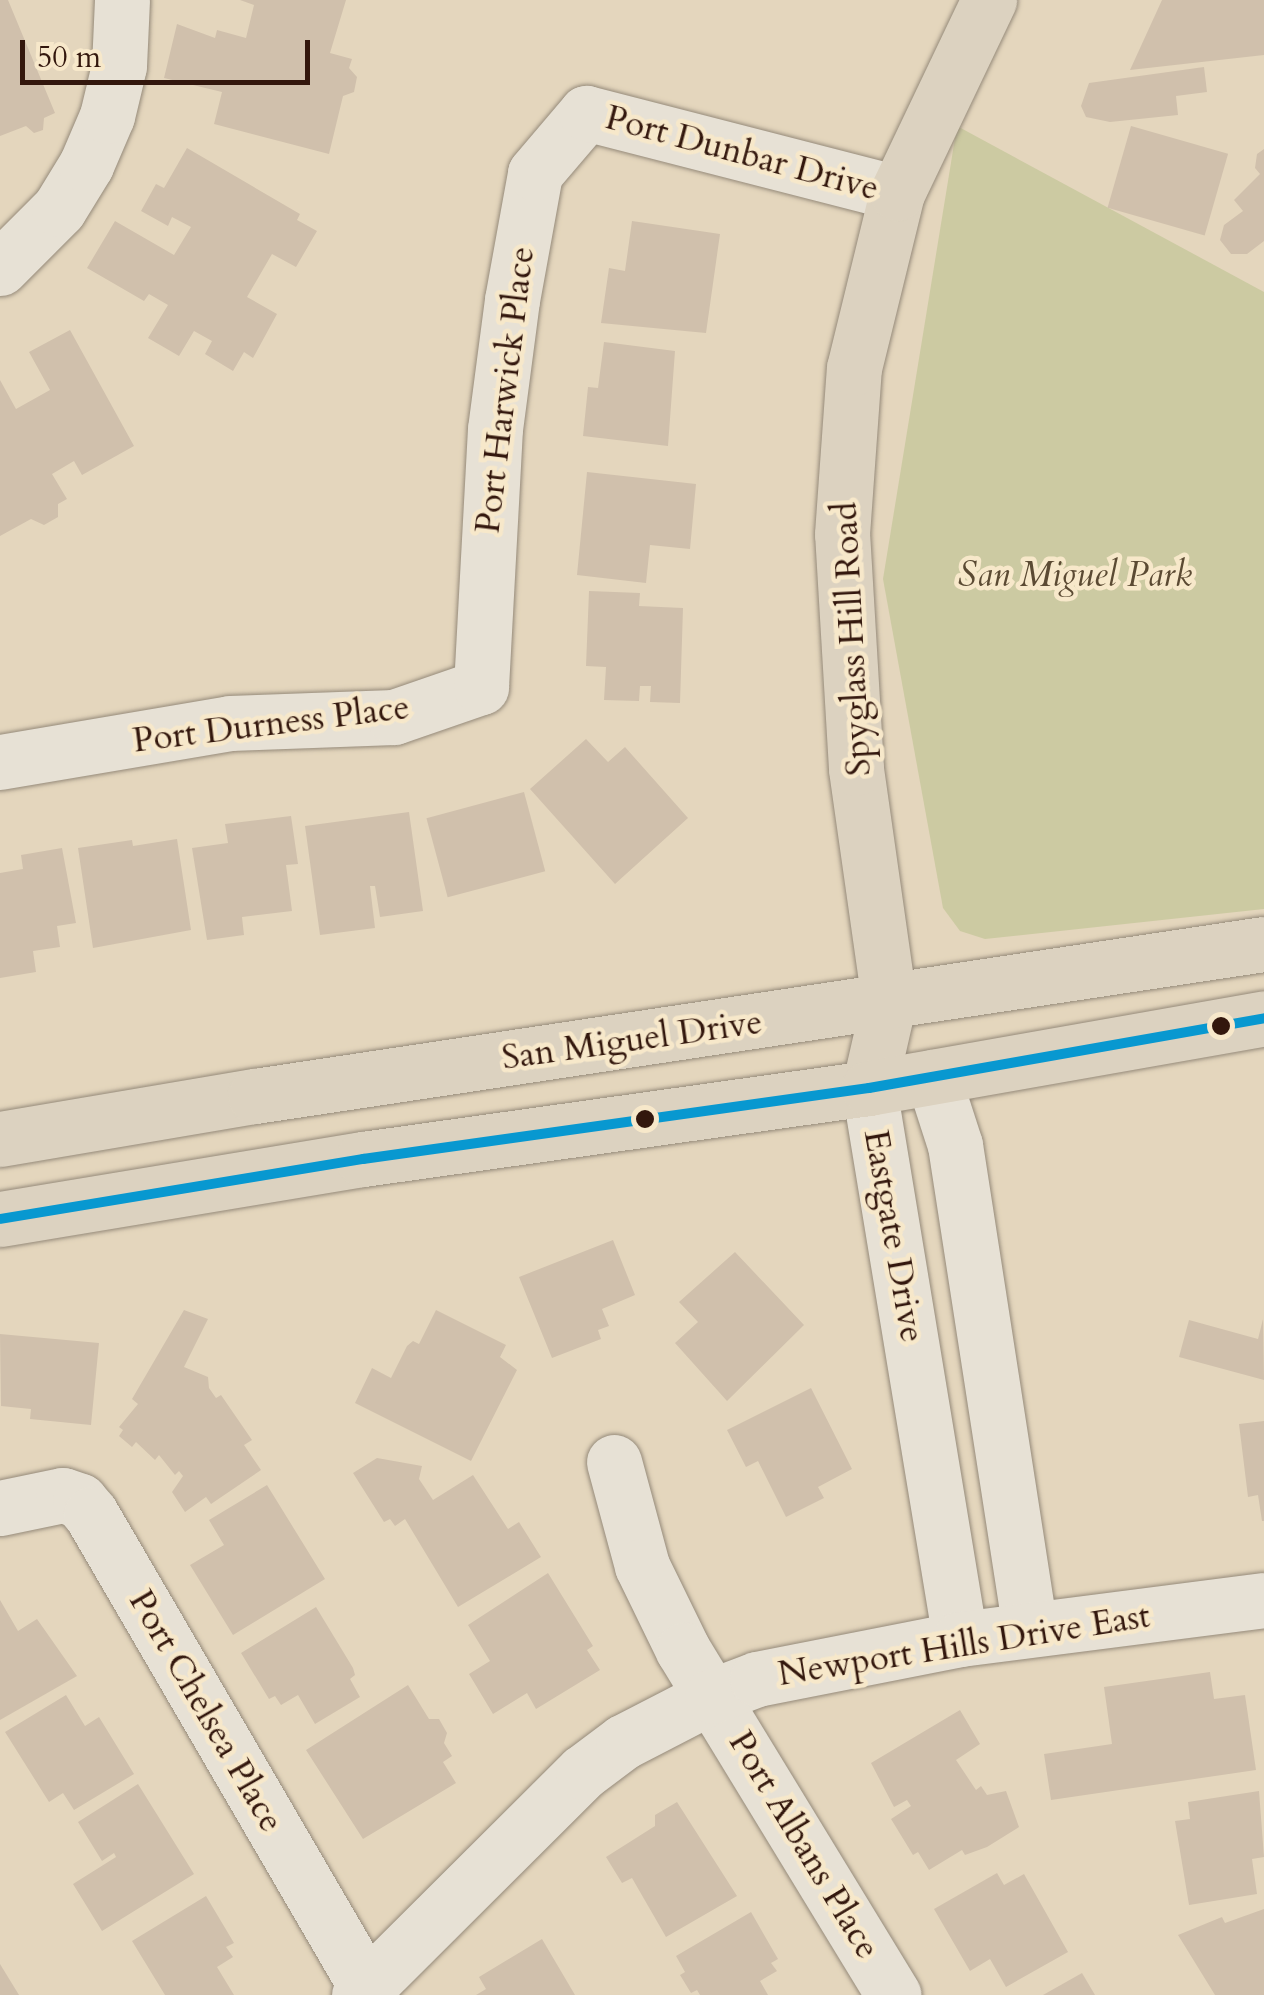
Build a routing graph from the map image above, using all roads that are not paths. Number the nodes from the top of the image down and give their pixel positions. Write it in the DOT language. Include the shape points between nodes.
graph roads {
  1 [pos="122,0"];
  2 [pos="988,0"];
  3 [pos="586,113"];
  4 [pos="897,193"];
  5 [pos="0,268"];
  6 [pos="481,687"];
  7 [pos="0,762"];
  8 [pos="1264,944"];
  9 [pos="889,1001"];
  10 [pos="1264,1018"];
  11 [pos="933,1076"];
  12 [pos="869,1088"];
  13 [pos="0,1139"];
  14 [pos="0,1219"];
  15 [pos="614,1462"];
  16 [pos="0,1508"];
  17 [pos="1264,1600"];
  18 [pos="1030,1629"];
  19 [pos="960,1639"];
  20 [pos="712,1696"];
  21 [pos="366,1993"];
  22 [pos="894,1995"];
  1 -- 5 [label="street" via="119,66 86,164 58,209"];
  2 -- 4 [label="main road, Spyglass Hill Road"];
  3 -- 4 [label="street, Port Dunbar Drive"];
  3 -- 6 [label="street, Port Harwick Place" via="536,173 512,300 494,447"];
  4 -- 9 [label="main road, Spyglass Hill Road" via="854,368 842,534 856,768"];
  6 -- 7 [label="street, Port Durness Place" via="394,717 230,722"];
  8 -- 9 [label="main road, San Miguel Drive"];
  9 -- 11 [label="main road, Eastgate Drive"];
  9 -- 12 [label="main road, Eastgate Drive"];
  9 -- 13 [label="main road, San Miguel Drive"];
  10 -- 11 [label="main road"];
  11 -- 12 [label="main road"];
  11 -- 18 [label="street, Eastgate Drive" via="955,1145"];
  12 -- 14 [label="main road"];
  12 -- 19 [label="street, Eastgate Drive"];
  15 -- 20 [label="street, Port Albans Place" via="642,1566"];
  16 -- 21 [label="street, Port Chelsea Place" via="62,1495 91,1514"];
  17 -- 18 [label="street, Newport Hills Drive East"];
  18 -- 19 [label="street, Newport Hills Drive East"];
  19 -- 20 [label="street, Newport Hills Drive East" via="757,1679"];
  20 -- 21 [label="street, Newport Hills Drive East" via="582,1772"];
  20 -- 22 [label="street, Port Albans Place"];
}
